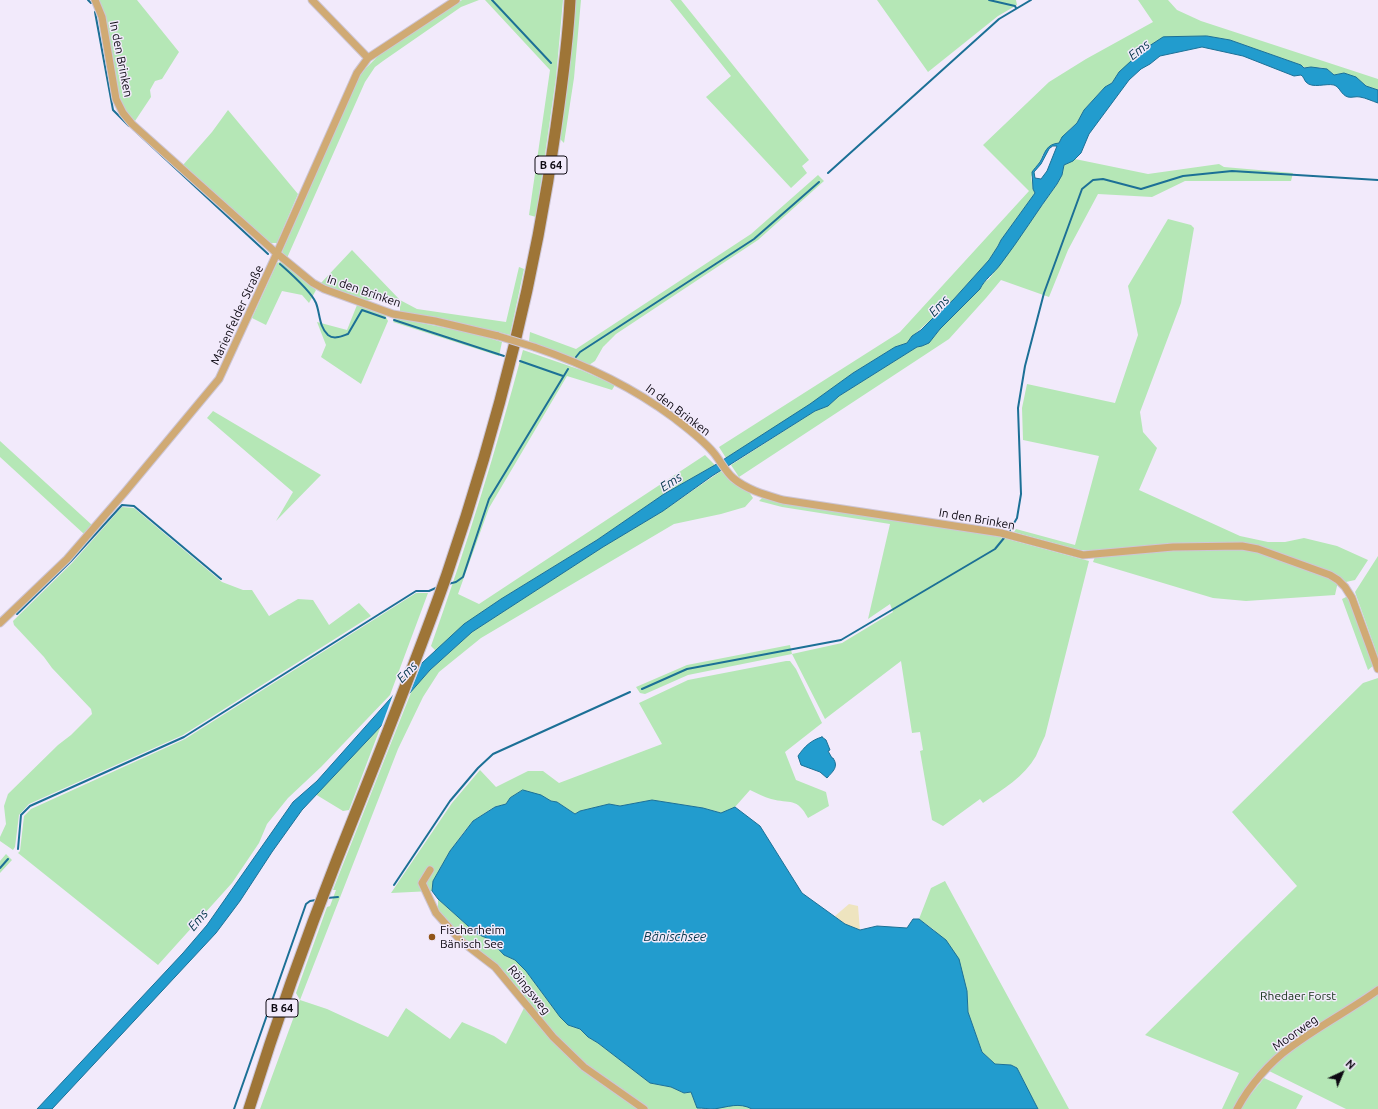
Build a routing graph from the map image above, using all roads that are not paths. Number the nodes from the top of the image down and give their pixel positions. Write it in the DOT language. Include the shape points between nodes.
graph roads {
  1 [pos="94,0"];
  2 [pos="312,0"];
  3 [pos="456,0"];
  4 [pos="570,0"];
  5 [pos="368,58"];
  6 [pos="277,253"];
  7 [pos="0,623"];
  8 [pos="1378,670"];
  9 [pos="430,870"];
  10 [pos="1378,990"];
  11 [pos="248,1109"];
  12 [pos="644,1109"];
  13 [pos="1237,1109"];
  1 -- 6 [label="street, In den Brinken" via="102,16 116,99 123,113 132,124"];
  2 -- 5 [label="street"];
  3 -- 5 [label="street, Marienfelder Straße"];
  4 -- 11 [label="main road, B 64" via="562,88 537,247 482,468 440,593 318,909"];
  5 -- 6 [label="street, Marienfelder Straße" via="357,73"];
  6 -- 7 [label="street, Marienfelder Straße" via="218,379 67,559"];
  6 -- 8 [label="street, In den Brinken, bridge" via="324,289 393,314 498,336 593,370 642,396 674,418 701,440 738,482 761,494 783,500 1001,533 1083,555 1173,547 1242,546 1258,549 1330,575 1338,580 1352,598"];
  9 -- 12 [label="street, Röingsweg" via="422,883 436,913 452,932 495,967 553,1037 584,1067"];
  10 -- 13 [label="street, Moorweg" via="1290,1047 1258,1078"];
}
